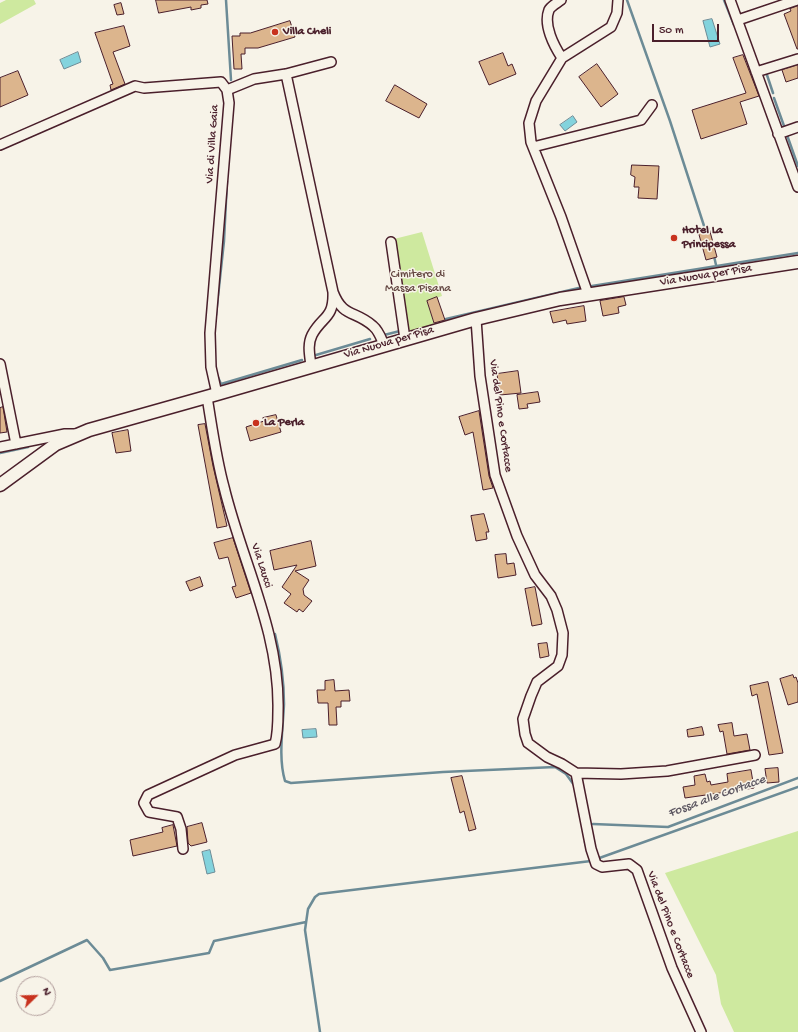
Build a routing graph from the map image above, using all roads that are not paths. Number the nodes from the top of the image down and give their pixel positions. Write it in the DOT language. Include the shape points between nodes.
graph roads {
  1 [pos="561,0"];
  2 [pos="618,0"];
  3 [pos="730,0"];
  4 [pos="797,0"];
  5 [pos="738,20"];
  6 [pos="562,58"];
  7 [pos="798,59"];
  8 [pos="331,62"];
  9 [pos="756,72"];
  10 [pos="286,74"];
  11 [pos="228,90"];
  12 [pos="652,105"];
  13 [pos="798,127"];
  14 [pos="778,134"];
  15 [pos="0,145"];
  16 [pos="532,147"];
  17 [pos="798,187"];
  18 [pos="391,242"];
  19 [pos="798,262"];
  20 [pos="334,292"];
  21 [pos="588,294"];
  22 [pos="476,319"];
  23 [pos="406,339"];
  24 [pos="384,345"];
  25 [pos="0,364"];
  26 [pos="311,366"];
  27 [pos="212,396"];
  28 [pos="78,434"];
  29 [pos="16,444"];
  30 [pos="0,447"];
  31 [pos="0,485"];
  32 [pos="755,755"];
  33 [pos="576,773"];
  34 [pos="183,849"];
  35 [pos="701,1032"];
  1 -- 6 [label="street" via="550,9 548,18 552,37"];
  2 -- 6 [label="street" via="617,14 611,27"];
  3 -- 5 [label="street"];
  4 -- 5 [label="street"];
  5 -- 9 [label="street"];
  6 -- 16 [label="street" via="536,101 529,123"];
  7 -- 9 [label="street"];
  8 -- 10 [label="street"];
  9 -- 14 [label="street"];
  10 -- 11 [label="street" via="254,79"];
  10 -- 20 [label="street"];
  11 -- 15 [label="street, Via di Villa Gaia" via="221,82 144,88 136,86"];
  11 -- 27 [label="street, Via di Villa Gaia" via="210,333"];
  12 -- 16 [label="street" via="642,120"];
  13 -- 14 [label="street"];
  14 -- 17 [label="street"];
  16 -- 21 [label="street" via="564,225"];
  18 -- 23 [label="street"];
  19 -- 21 [label="main road, Via Nuova per Pisa"];
  20 -- 24 [label="street" via="341,308 374,326"];
  20 -- 26 [label="street" via="331,311 312,336 309,347"];
  21 -- 22 [label="main road, Via Nuova per Pisa"];
  22 -- 23 [label="main road, Via Nuova per Pisa"];
  22 -- 33 [label="street, Via del Pino e Cortacce" via="480,376 495,475 517,536 535,575 551,596 563,633 562,655 558,666 537,682 523,719 524,734 528,743"];
  23 -- 24 [label="main road, Via Nuova per Pisa"];
  24 -- 26 [label="main road, Via Nuova per Pisa"];
  25 -- 29 [label="street"];
  26 -- 27 [label="main road, Via Nuova per Pisa"];
  27 -- 28 [label="main road, Via Nuova per Pisa"];
  27 -- 34 [label="street, Via Laucci" via="224,487 275,655 278,694 277,734 275,744 235,755 148,795 144,803 149,812 177,816"];
  28 -- 29 [label="street" via="65,434"];
  28 -- 31 [label="main road, Via Nuova per Pisa" via="48,450"];
  29 -- 30 [label="street"];
  32 -- 33 [label="street" via="667,771"];
  33 -- 35 [label="street, Via del Pino e Cortacce" via="595,860 602,867 629,864 637,870 672,968"];
}
